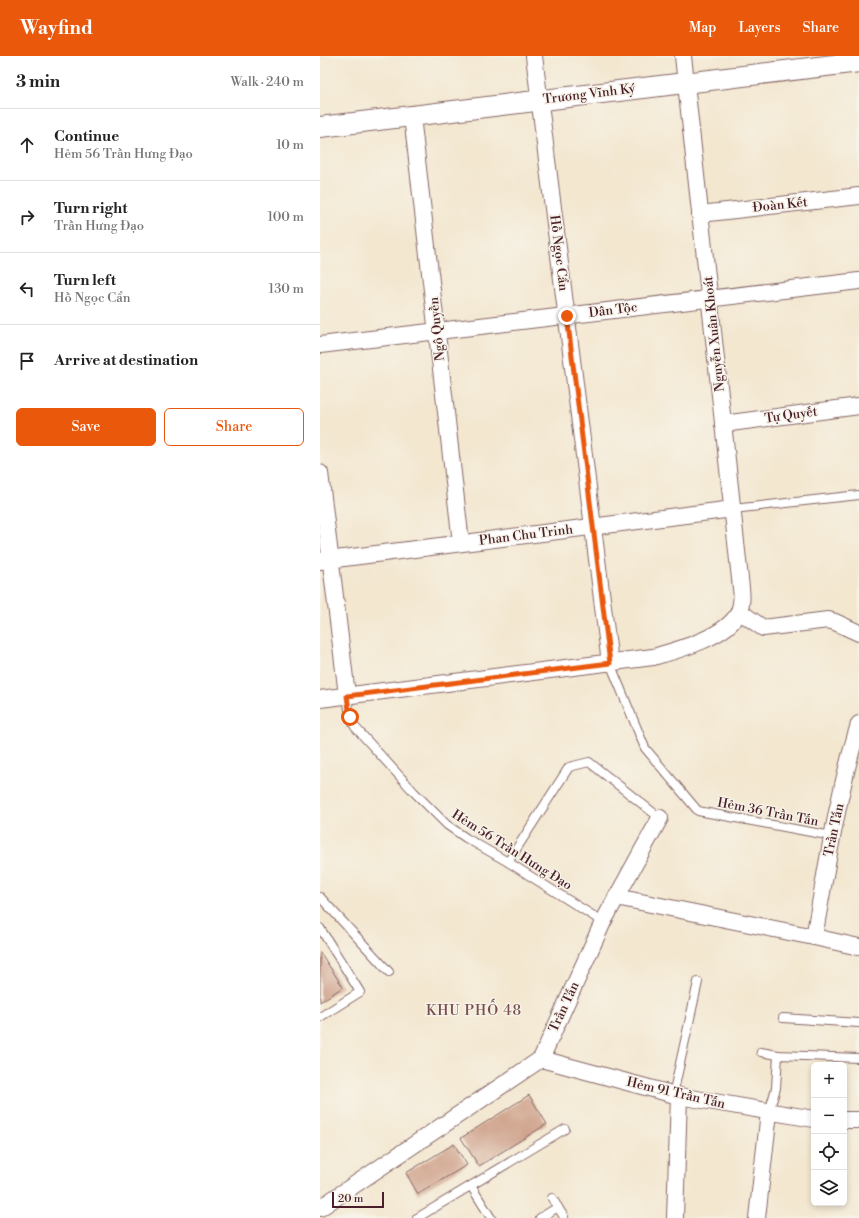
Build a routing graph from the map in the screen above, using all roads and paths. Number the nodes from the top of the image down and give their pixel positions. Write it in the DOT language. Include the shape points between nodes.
graph roads {
  1 [pos="534,56"];
  2 [pos="683,56"];
  3 [pos="859,62"];
  4 [pos="686,83"];
  5 [pos="540,100"];
  6 [pos="412,116"];
  7 [pos="320,127"];
  8 [pos="859,196"];
  9 [pos="700,214"];
  10 [pos="859,281"];
  11 [pos="710,299"];
  12 [pos="567,316"];
  13 [pos="437,331"];
  14 [pos="320,345"];
  15 [pos="859,406"];
  16 [pos="723,424"];
  17 [pos="320,473"];
  18 [pos="859,495"];
  19 [pos="733,509"];
  20 [pos="593,526"];
  21 [pos="461,543"];
  22 [pos="325,560"];
  23 [pos="739,611"];
  24 [pos="859,633"];
  25 [pos="610,663"];
  26 [pos="347,696"];
  27 [pos="320,699"];
  28 [pos="859,724"];
  29 [pos="660,818"];
  30 [pos="832,836"];
  31 [pos="508,862"];
  32 [pos="320,897"];
  33 [pos="616,898"];
  34 [pos="603,922"];
  35 [pos="320,928"];
  36 [pos="814,936"];
  37 [pos="859,947"];
  38 [pos="390,972"];
  39 [pos="698,982"];
  40 [pos="320,1018"];
  41 [pos="783,1018"];
  42 [pos="859,1023"];
  43 [pos="761,1052"];
  44 [pos="778,1055"];
  45 [pos="859,1058"];
  46 [pos="541,1059"];
  47 [pos="676,1095"];
  48 [pos="769,1112"];
  49 [pos="811,1118"];
  50 [pos="847,1120"];
  51 [pos="859,1120"];
  52 [pos="565,1129"];
  53 [pos="471,1186"];
  54 [pos="552,1198"];
  55 [pos="558,1208"];
  56 [pos="320,1209"];
  57 [pos="564,1217"];
  58 [pos="325,1218"];
  59 [pos="417,1218"];
  60 [pos="491,1218"];
  61 [pos="540,1218"];
  62 [pos="675,1218"];
  63 [pos="757,1218"];
  1 -- 5 [label="street, Hồ Ngọc Cẩn"];
  2 -- 4 [label="street, Nguyễn Xuân Khoát"];
  3 -- 4 [label="street, Trương Vĩnh Ký"];
  4 -- 5 [label="street, Trương Vĩnh Ký"];
  4 -- 9 [label="street, Nguyễn Xuân Khoát"];
  5 -- 6 [label="street, Trương Vĩnh Ký"];
  5 -- 12 [label="street, Hồ Ngọc Cẩn"];
  6 -- 7 [label="street, Trương Vĩnh Ký"];
  6 -- 13 [label="street, Ngô Quyền"];
  8 -- 9 [label="street, Đoàn Kết"];
  9 -- 11 [label="street, Nguyễn Xuân Khoát"];
  10 -- 11 [label="street, Dân Tộc"];
  11 -- 12 [label="street, Dân Tộc"];
  11 -- 16 [label="street, Nguyễn Xuân Khoát"];
  12 -- 13 [label="street, Dân Tộc"];
  12 -- 20 [label="street, Hồ Ngọc Cẩn"];
  13 -- 14 [label="street, Dân Tộc"];
  13 -- 21 [label="street, Ngô Quyền"];
  15 -- 16 [label="street, Tự Quyết"];
  16 -- 19 [label="street, Nguyễn Xuân Khoát"];
  17 -- 22 [label="street"];
  18 -- 19 [label="lane"];
  19 -- 20 [label="street, Phan Chu Trinh"];
  19 -- 23 [label="street, Nguyễn Xuân Khoát" via="742,594"];
  20 -- 21 [label="street, Phan Chu Trinh"];
  20 -- 25 [label="street, Hồ Ngọc Cẩn"];
  21 -- 22 [label="street, Phan Chu Trinh"];
  22 -- 26 [label="street"];
  23 -- 24 [label="street" via="763,628 828,620"];
  23 -- 25 [label="street" via="732,622 695,644 653,657"];
  25 -- 26 [label="street"];
  25 -- 30 [label="lane, Hẻm 36 Trần Tấn" via="645,748 698,811"];
  26 -- 27 [label="street"];
  26 -- 31 [label="lane, Hẻm 56 Trần Hưng Đạo" via="350,717 355,727 414,792 447,824"];
  28 -- 30 [label="street, Trần Tấn"];
  29 -- 31 [label="lane" via="589,762 569,767"];
  29 -- 33 [label="street, Trần Tấn"];
  30 -- 36 [label="street, Trần Tấn"];
  31 -- 34 [label="lane, Hẻm 56 Trần Hưng Đạo"];
  32 -- 38 [label="lane"];
  33 -- 34 [label="street, Trần Tấn"];
  33 -- 36 [label="street"];
  34 -- 46 [label="street, Trần Tấn"];
  35 -- 40 [label="lane" via="360,992"];
  36 -- 37 [label="street"];
  39 -- 47 [label="lane"];
  41 -- 42 [label="lane"];
  43 -- 44 [label="lane"];
  44 -- 45 [label="lane"];
  44 -- 48 [label="lane" via="776,1088"];
  46 -- 47 [label="street, Hẻm 91 Trần Tấn"];
  46 -- 56 [label="street"];
  47 -- 48 [label="street, Hẻm 91 Trần Tấn"];
  47 -- 62 [label="street"];
  48 -- 49 [label="street, Hẻm 91 Trần Tấn"];
  48 -- 63 [label="street"];
  50 -- 51 [label="street"];
  52 -- 53 [label="lane"];
  53 -- 59 [label="lane"];
  53 -- 60 [label="lane"];
  54 -- 55 [label="lane"];
  55 -- 57 [label="lane"];
  55 -- 61 [label="lane"];
  56 -- 58 [label="street"];
}
